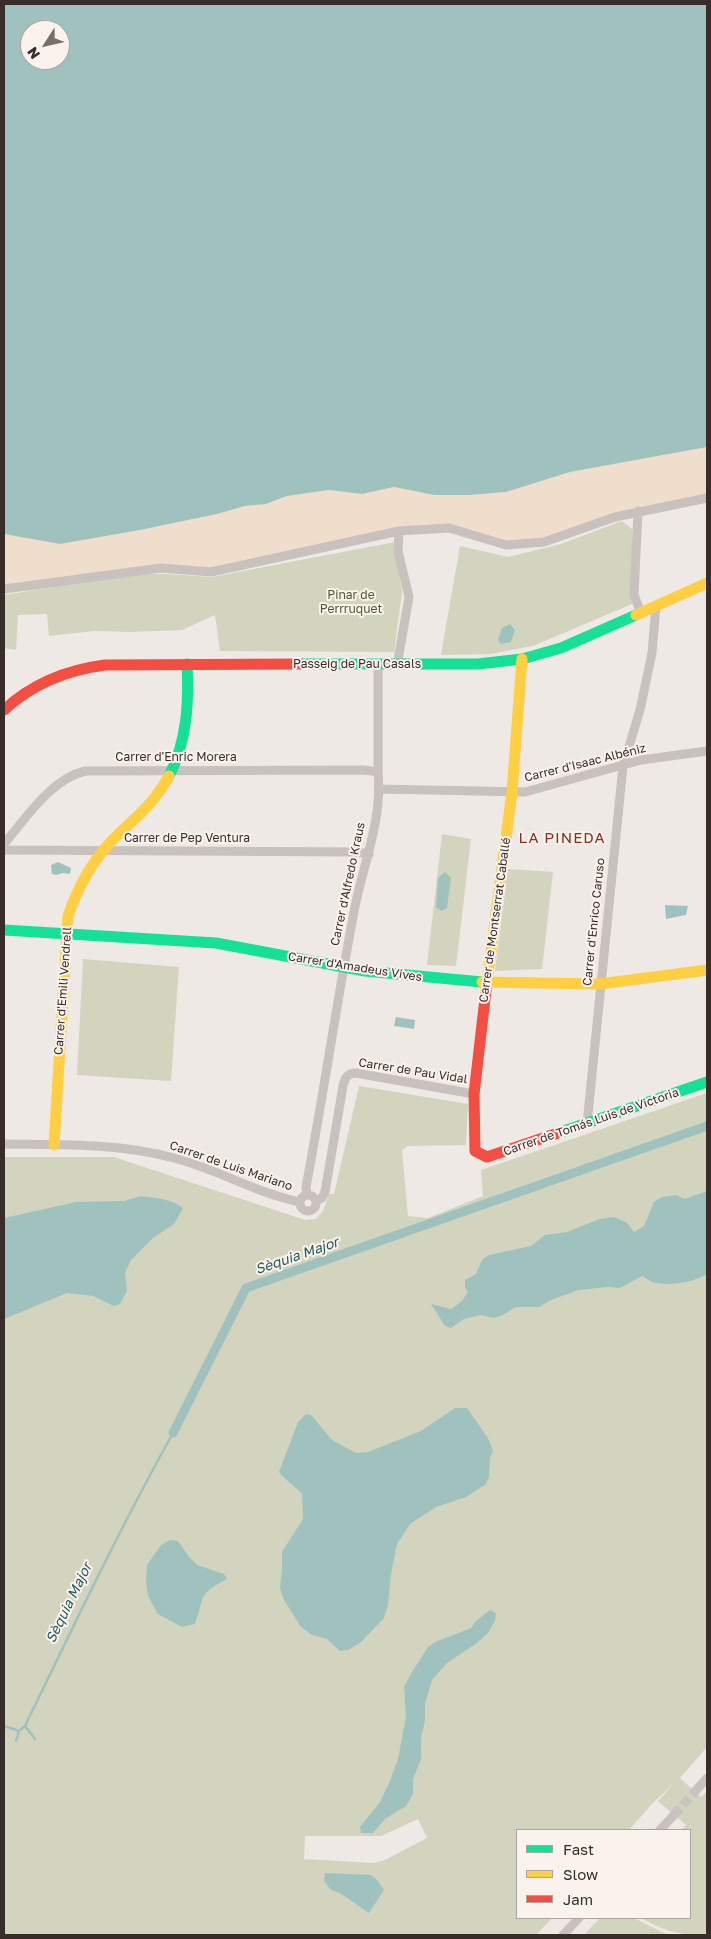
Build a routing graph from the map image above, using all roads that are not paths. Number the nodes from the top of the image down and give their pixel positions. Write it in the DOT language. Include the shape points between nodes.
graph roads {
  1 [pos="707,498"];
  2 [pos="638,511"];
  3 [pos="399,531"];
  4 [pos="707,583"];
  5 [pos="4,589"];
  6 [pos="656,606"];
  7 [pos="641,613"];
  8 [pos="522,659"];
  9 [pos="187,664"];
  10 [pos="378,664"];
  11 [pos="398,664"];
  12 [pos="4,710"];
  13 [pos="707,751"];
  14 [pos="623,766"];
  15 [pos="173,769"];
  16 [pos="378,772"];
  17 [pos="380,789"];
  18 [pos="512,792"];
  19 [pos="4,844"];
  20 [pos="4,850"];
  21 [pos="103,851"];
  22 [pos="369,854"];
  23 [pos="4,930"];
  24 [pos="66,934"];
  25 [pos="344,968"];
  26 [pos="707,970"];
  27 [pos="487,982"];
  28 [pos="600,984"];
  29 [pos="707,1082"];
  30 [pos="474,1094"];
  31 [pos="587,1124"];
  32 [pos="4,1144"];
  33 [pos="54,1146"];
  34 [pos="475,1151"];
  35 [pos="307,1195"];
  36 [pos="316,1201"];
  37 [pos="300,1202"];
  38 [pos="707,1778"];
  39 [pos="700,1787"];
  40 [pos="674,1815"];
  41 [pos="661,1829"];
  42 [pos="578,1919"];
  43 [pos="563,1935"];
  1 -- 2 [label="street"];
  2 -- 3 [label="street" via="544,542 506,545 449,528"];
  2 -- 7 [label="street" via="634,595"];
  3 -- 5 [label="street" via="211,572 161,568"];
  3 -- 11 [label="street" via="398,551 409,598"];
  4 -- 6 [label="street, Passeig de Pau Casals"];
  6 -- 7 [label="street, Passeig de Pau Casals"];
  6 -- 14 [label="street, Carrer d'Enrico Caruso" via="650,663"];
  7 -- 8 [label="street, Passeig de Pau Casals" via="561,648"];
  8 -- 11 [label="street, Passeig de Pau Casals" via="478,664"];
  8 -- 18 [label="street, Carrer de Montserrat Caballé"];
  9 -- 10 [label="street, Passeig de Pau Casals"];
  9 -- 12 [label="street, Passeig de Pau Casals" via="87,667 36,685"];
  9 -- 15 [label="street, Carrer d'Emili Vendrell" via="187,707"];
  10 -- 11 [label="street, Passeig de Pau Casals"];
  10 -- 16 [label="street, Carrer d'Alfredo Kraus"];
  13 -- 14 [label="street, Carrer d'Isaac Albéniz" via="641,760"];
  14 -- 18 [label="street, Carrer d'Isaac Albéniz" via="525,792"];
  14 -- 28 [label="street, Carrer d'Enrico Caruso"];
  15 -- 16 [label="street, Carrer d'Enric Morera"];
  15 -- 19 [label="street, Carrer d'Enric Morera" via="93,770 73,775 54,787"];
  15 -- 21 [label="street, Carrer d'Emili Vendrell" via="151,804"];
  16 -- 17 [label="street, Carrer d'Alfredo Kraus"];
  17 -- 18 [label="street, Carrer d'Isaac Albéniz"];
  17 -- 22 [label="street, Carrer d'Alfredo Kraus"];
  18 -- 27 [label="street, Carrer de Montserrat Caballé"];
  20 -- 21 [label="street, Carrer de Pep Ventura"];
  21 -- 22 [label="street, Carrer de Pep Ventura"];
  21 -- 24 [label="street, Carrer d'Emili Vendrell" via="77,892 68,916"];
  22 -- 25 [label="street, Carrer d'Alfredo Kraus" via="356,899"];
  23 -- 24 [label="street, Carrer d'Amadeus Vives"];
  24 -- 25 [label="street, Carrer d'Amadeus Vives" via="226,945"];
  24 -- 33 [label="street, Carrer d'Emili Vendrell"];
  25 -- 27 [label="street, Carrer d'Amadeus Vives" via="409,977"];
  25 -- 35 [label="street, Carrer d'Alfredo Kraus"];
  26 -- 28 [label="street, Carrer d'Amadeus Vives"];
  27 -- 28 [label="street, Carrer d'Amadeus Vives"];
  27 -- 30 [label="street, Carrer de Montserrat Caballé"];
  28 -- 31 [label="street, Carrer d'Enrico Caruso"];
  29 -- 31 [label="street, Carrer de Tomás Luis de Victoria"];
  30 -- 34 [label="street, Carrer de Montserrat Caballé"];
  30 -- 36 [label="street, Carrer de Pau Vidal" via="356,1073 347,1076 325,1192"];
  31 -- 34 [label="street, Carrer de Tomás Luis de Victoria" via="487,1157"];
  32 -- 33 [label="street, Carrer de Luis Mariano"];
  33 -- 37 [label="street, Carrer de Luis Mariano" via="113,1147 175,1158"];
  35 -- 36 [label="street" via="312,1195"];
  35 -- 37 [label="street"];
  36 -- 37 [label="street" via="316,1207 309,1211 301,1208"];
  38 -- 39 [label="street"];
  40 -- 41 [label="street"];
  42 -- 43 [label="street"];
}
